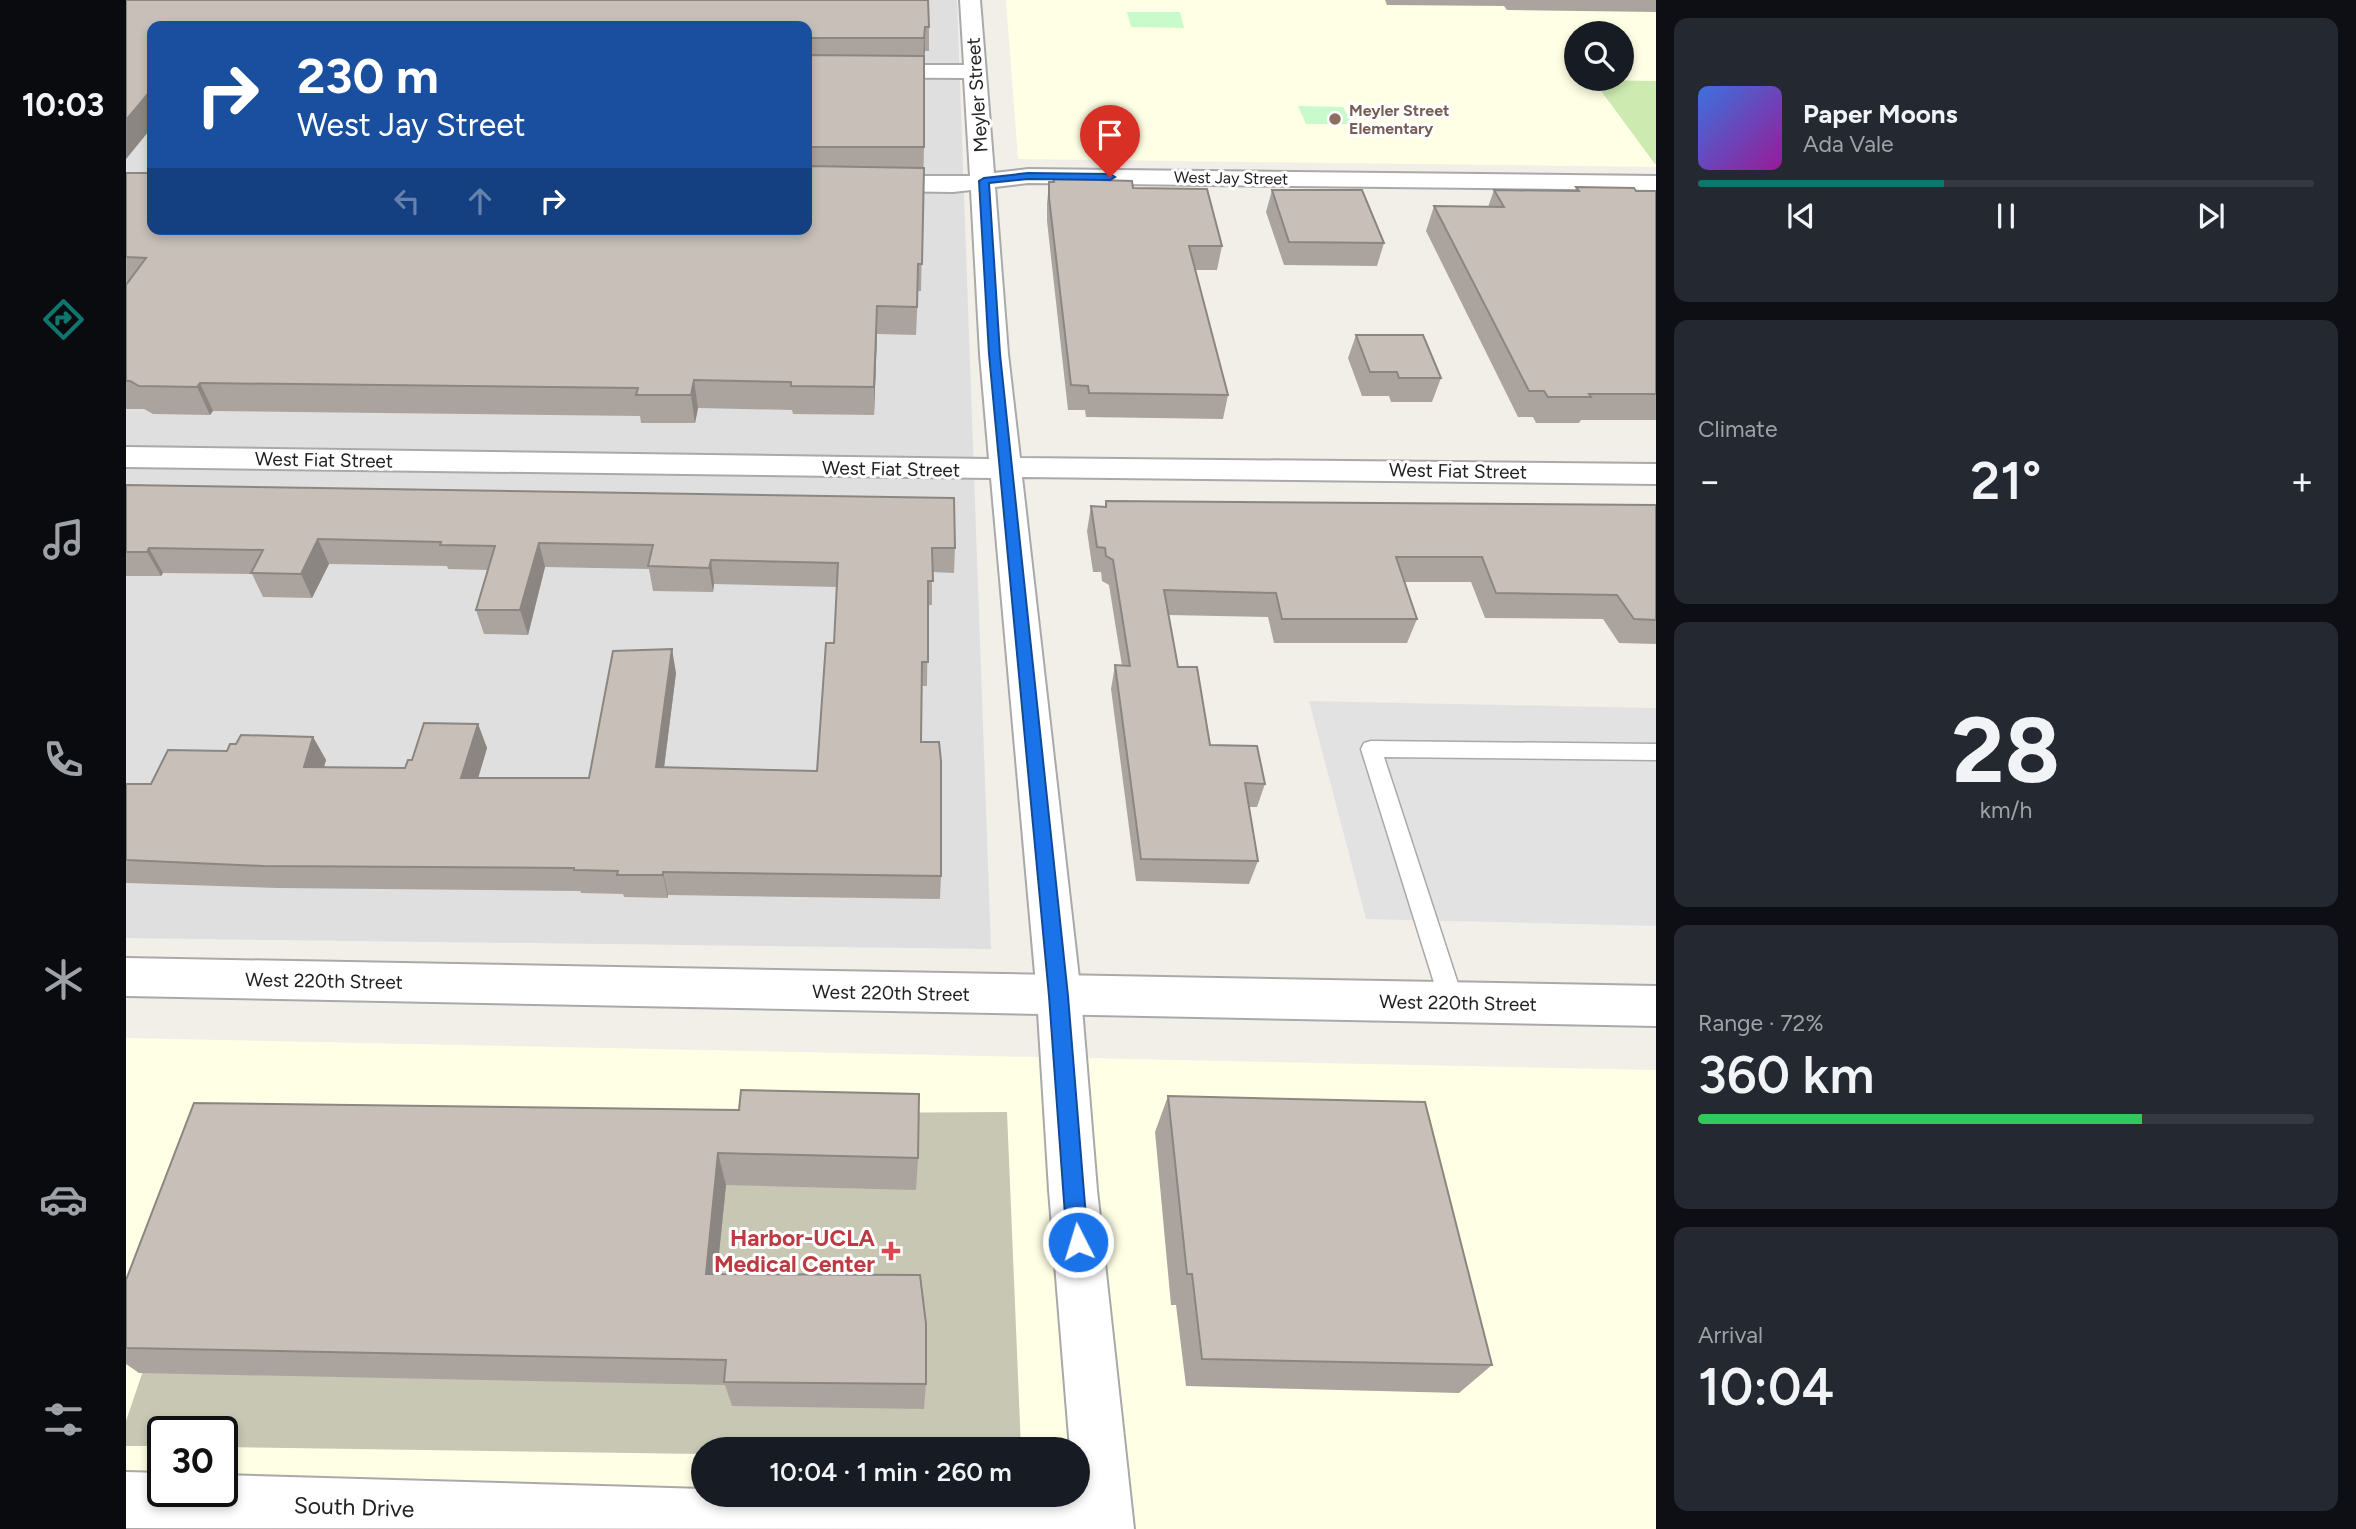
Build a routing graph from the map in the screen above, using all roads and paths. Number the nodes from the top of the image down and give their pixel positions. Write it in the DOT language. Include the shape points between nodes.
graph roads {
  1 [pos="970,0"];
  2 [pos="812,71"];
  3 [pos="975,72"];
  4 [pos="984,181"];
  5 [pos="812,183"];
  6 [pos="1656,183"];
  7 [pos="126,457"];
  8 [pos="1005,468"];
  9 [pos="1656,474"];
  10 [pos="1656,752"];
  11 [pos="126,976"];
  12 [pos="1059,996"];
  13 [pos="1452,1002"];
  14 [pos="1656,1006"];
  15 [pos="126,1500"];
  16 [pos="1085,1529"];
  17 [pos="1105,1529"];
  1 -- 3 [label="street, Meyler Street"];
  2 -- 3 [label="street"];
  3 -- 4 [label="street, Meyler Street"];
  4 -- 5 [label="street, West Jay Street" via="953,185"];
  4 -- 6 [label="street, West Jay Street" via="1028,176"];
  4 -- 8 [label="street, Meyler Street"];
  7 -- 8 [label="street, West Fiat Street"];
  8 -- 9 [label="street, West Fiat Street"];
  8 -- 12 [label="street, Meyler Street"];
  10 -- 13 [label="lane" via="1371,749"];
  11 -- 12 [label="street, West 220th Street"];
  12 -- 13 [label="street, West 220th Street"];
  12 -- 17 [label="street, Meyler Street"];
  13 -- 14 [label="street, West 220th Street"];
  15 -- 16 [label="street, South Drive"];
}
